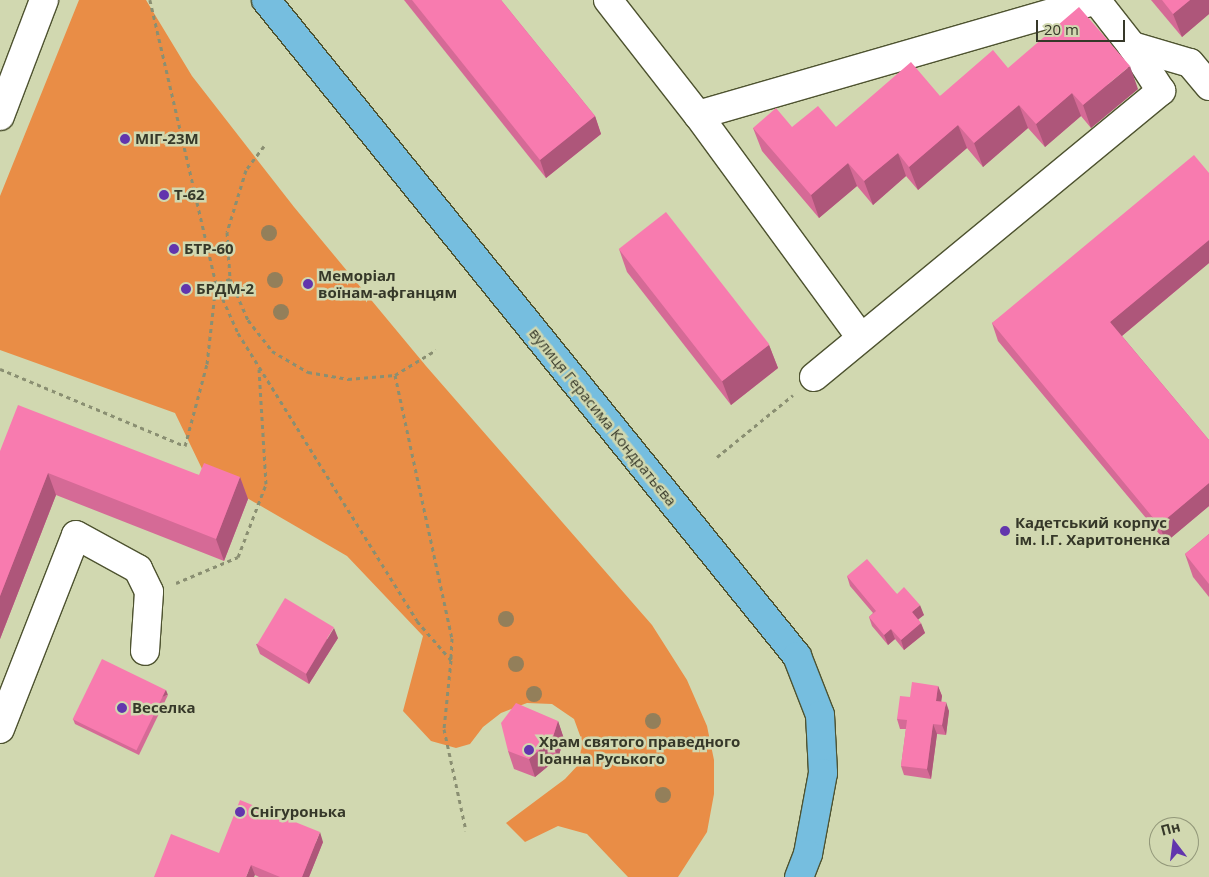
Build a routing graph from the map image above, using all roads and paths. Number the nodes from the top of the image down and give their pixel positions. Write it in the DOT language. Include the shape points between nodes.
graph roads {
  1 [pos="44,0"];
  2 [pos="150,0"];
  3 [pos="266,0"];
  4 [pos="608,0"];
  5 [pos="1132,46"];
  6 [pos="1209,86"];
  7 [pos="698,115"];
  8 [pos="0,116"];
  9 [pos="264,146"];
  10 [pos="230,279"];
  11 [pos="216,284"];
  12 [pos="861,338"];
  13 [pos="436,350"];
  14 [pos="259,367"];
  15 [pos="0,369"];
  16 [pos="395,375"];
  17 [pos="814,377"];
  18 [pos="717,457"];
  19 [pos="149,592"];
  20 [pos="145,651"];
  21 [pos="451,660"];
  22 [pos="0,729"];
  23 [pos="466,831"];
  24 [pos="799,877"];
  1 -- 8 [label="street"];
  2 -- 11 [label="path"];
  3 -- 24 [label="main road, вулиця Герасима Кондратьєва" via="797,656 820,715 822,772 808,854"];
  4 -- 7 [label="street"];
  5 -- 6 [label="street" via="1190,63"];
  5 -- 7 [label="street" via="1096,0"];
  5 -- 12 [label="street" via="1161,91"];
  7 -- 12 [label="street"];
  9 -- 10 [label="path" via="246,170 234,203 228,232"];
  10 -- 11 [label="path"];
  10 -- 16 [label="path" via="248,320 272,351 308,372 348,379"];
  11 -- 14 [label="path" via="238,333"];
  11 -- 15 [label="path" via="207,364 185,446"];
  12 -- 17 [label="street"];
  13 -- 16 [label="path"];
  14 -- 19 [label="path" via="266,484 238,557 206,573"];
  14 -- 21 [label="path" via="417,621"];
  16 -- 21 [label="path" via="452,638"];
  17 -- 18 [label="path"];
  19 -- 20 [label="street"];
  19 -- 22 [label="street" via="138,569 76,535"];
  21 -- 23 [label="path" via="444,729"];
}
